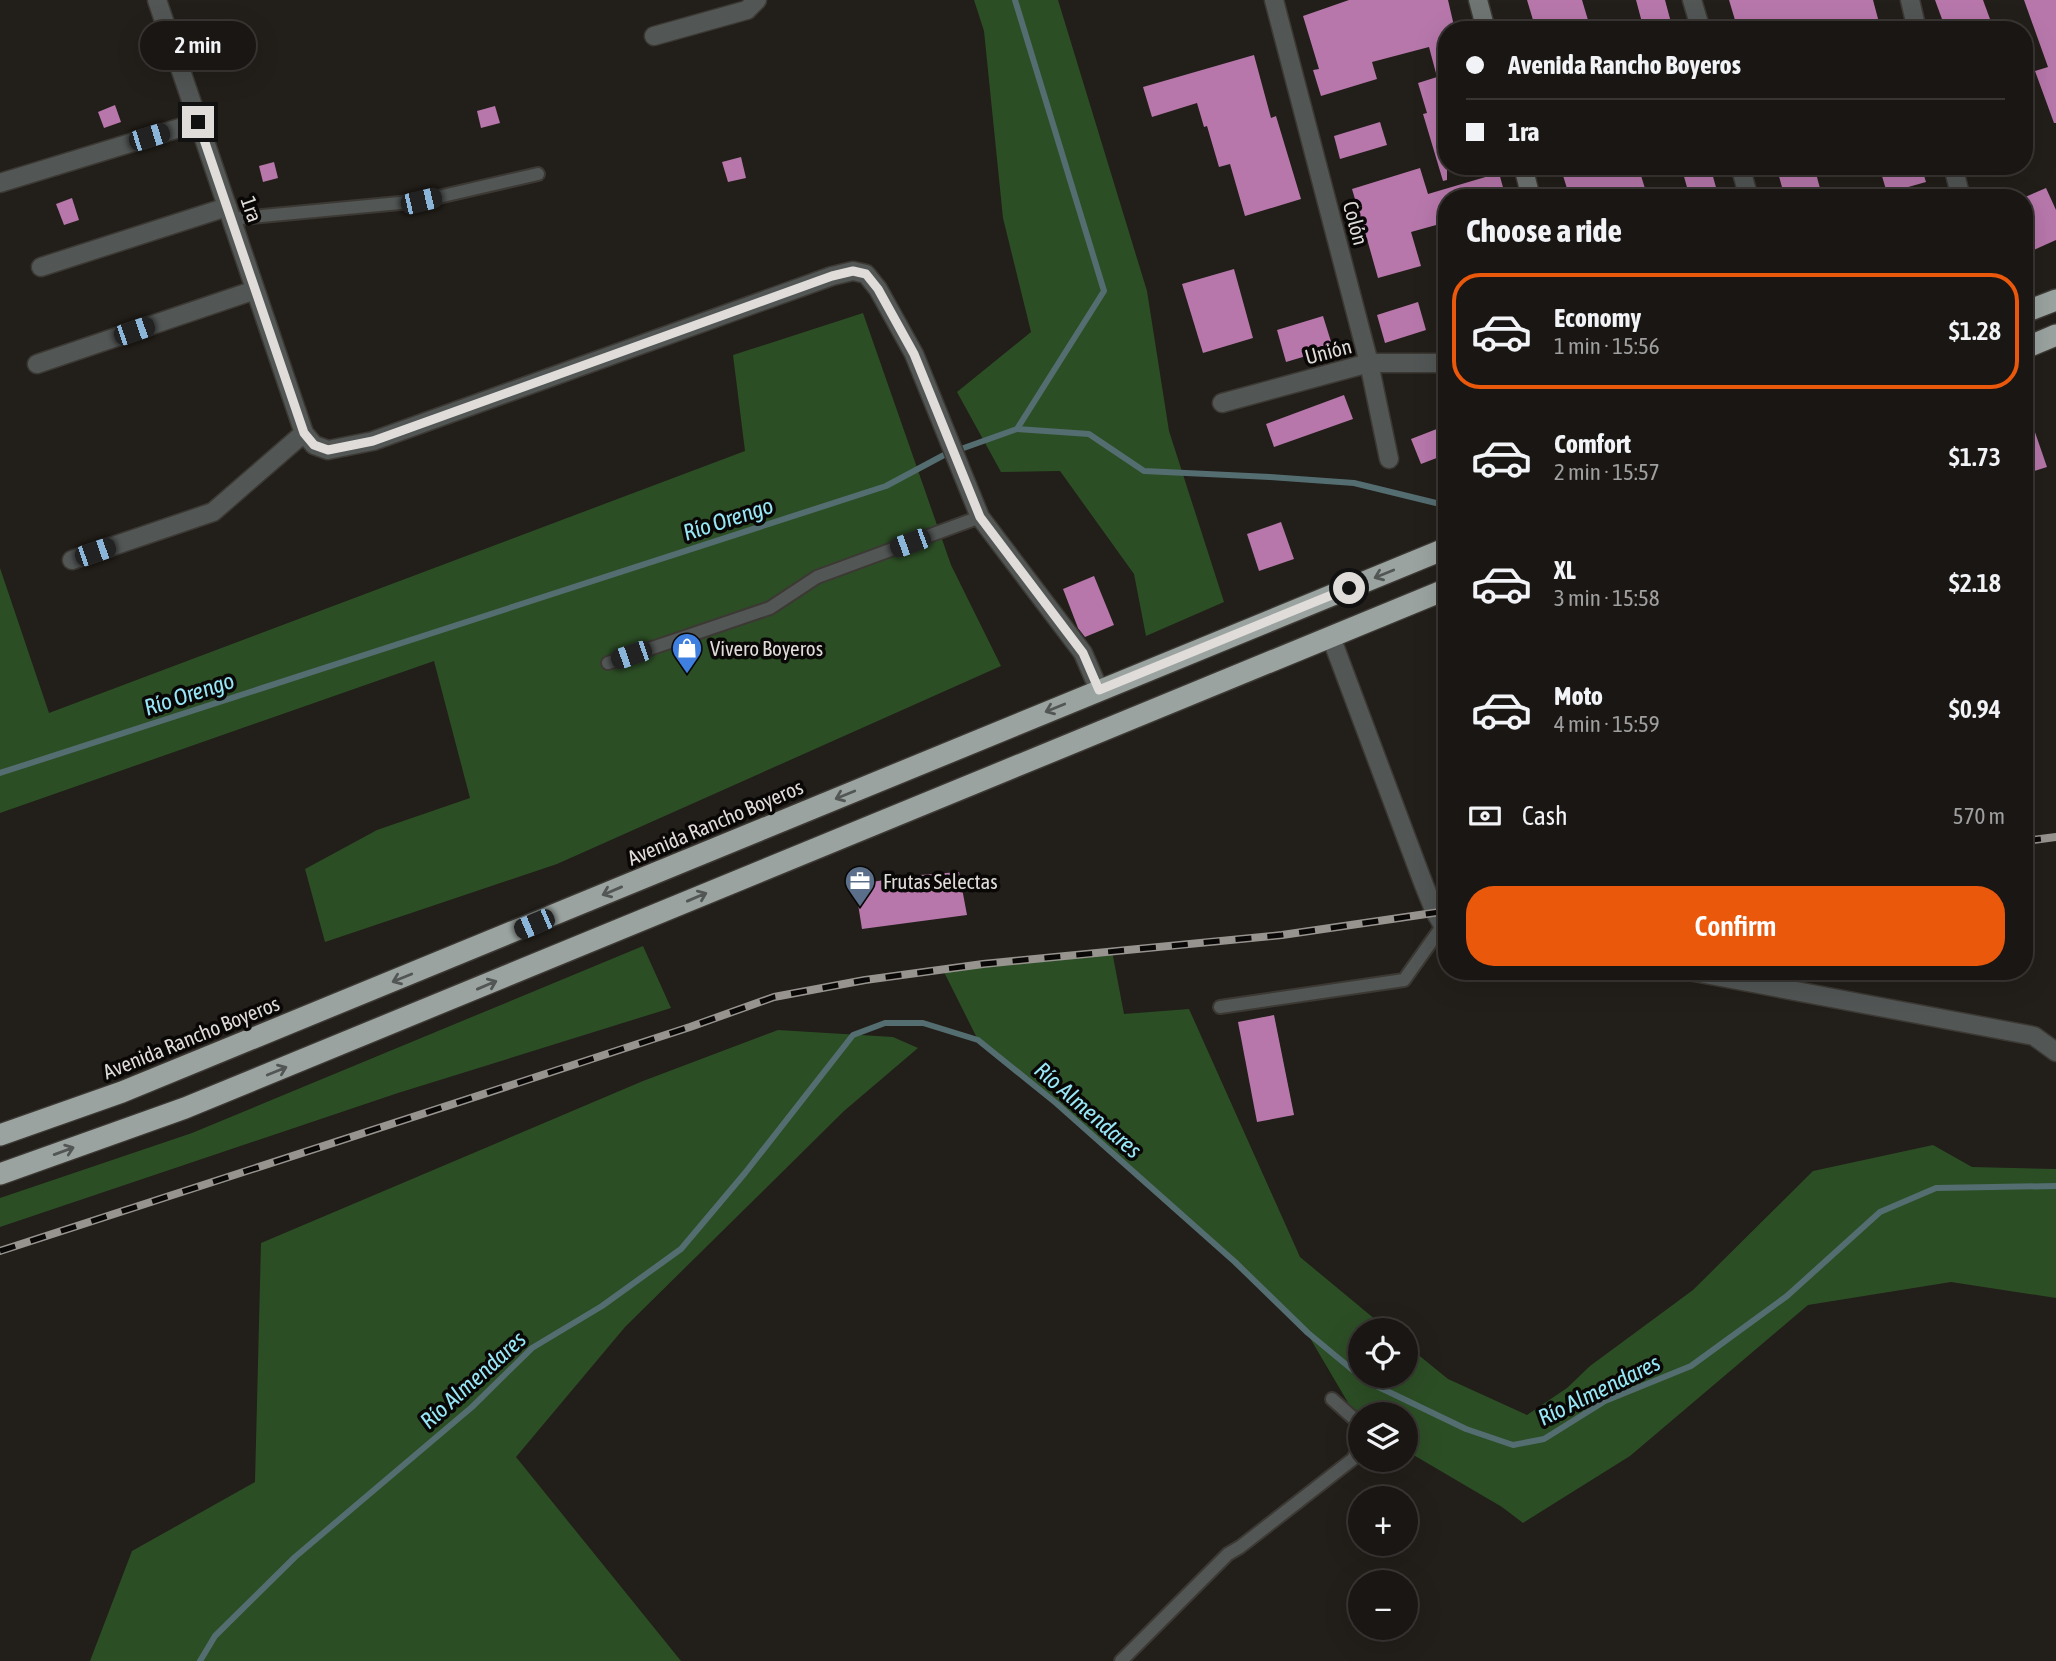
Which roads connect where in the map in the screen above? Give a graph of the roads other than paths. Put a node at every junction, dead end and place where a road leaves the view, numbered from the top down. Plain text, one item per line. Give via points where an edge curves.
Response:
1 (157, 0) edge
2 (757, 0) edge
3 (1275, 0) edge
4 (1478, 0) edge
5 (1692, 0) edge
6 (1910, 0) edge
7 (1484, 21) edge
8 (1698, 21) edge
9 (1915, 21) edge
10 (654, 36) dead end
11 (198, 122) junction
12 (538, 174) dead end
13 (0, 183) edge
14 (229, 213) junction
15 (41, 267) dead end
16 (255, 289) junction
17 (2056, 300) edge
18 (2033, 310) edge
19 (2056, 335) edge
20 (2033, 345) edge
21 (1369, 363) junction
22 (1438, 363) edge
23 (37, 364) dead end
24 (1222, 403) dead end
25 (304, 433) junction
26 (1389, 459) dead end
27 (980, 517) junction
28 (1438, 552) edge
29 (72, 560) dead end
30 (1438, 593) edge
31 (1331, 637) junction
32 (608, 663) dead end
33 (1099, 690) junction
34 (1438, 916) edge
35 (1438, 935) edge
36 (1737, 980) edge
37 (1220, 1006) dead end
38 (2056, 1052) edge
39 (0, 1135) edge
40 (0, 1174) edge
41 (1332, 1399) dead end
42 (1348, 1413) edge
43 (1348, 1463) edge
44 (1121, 1661) edge

1 - 11 street, 1ra
2 - 10 street via 747,10
3 - 21 street, Colón
4 - 7 street
5 - 8 street
6 - 9 street
11 - 13 street
11 - 14 street, 1ra
12 - 14 lane via 421,201
14 - 15 street
14 - 16 street, 1ra
16 - 23 street
16 - 25 street, 1ra
17 - 18 highway
19 - 20 highway
21 - 22 street, Unión
21 - 24 street, Unión
21 - 26 street, Colón
25 - 27 street via 314,445 328,450 373,441 853,271 866,274 878,289 914,354
25 - 29 street via 213,512
27 - 32 lane via 817,577 770,608
27 - 33 street via 1083,653
28 -> 33 highway, Avenida Rancho Boyeros
30 - 31 highway
31 - 34 street
40 -> 31 highway via 185,1108
33 -> 39 highway, Avenida Rancho Boyeros via 122,1093
35 - 37 lane via 1405,980
36 - 38 street via 2034,1036
41 - 42 lane
43 - 44 lane via 1228,1554

